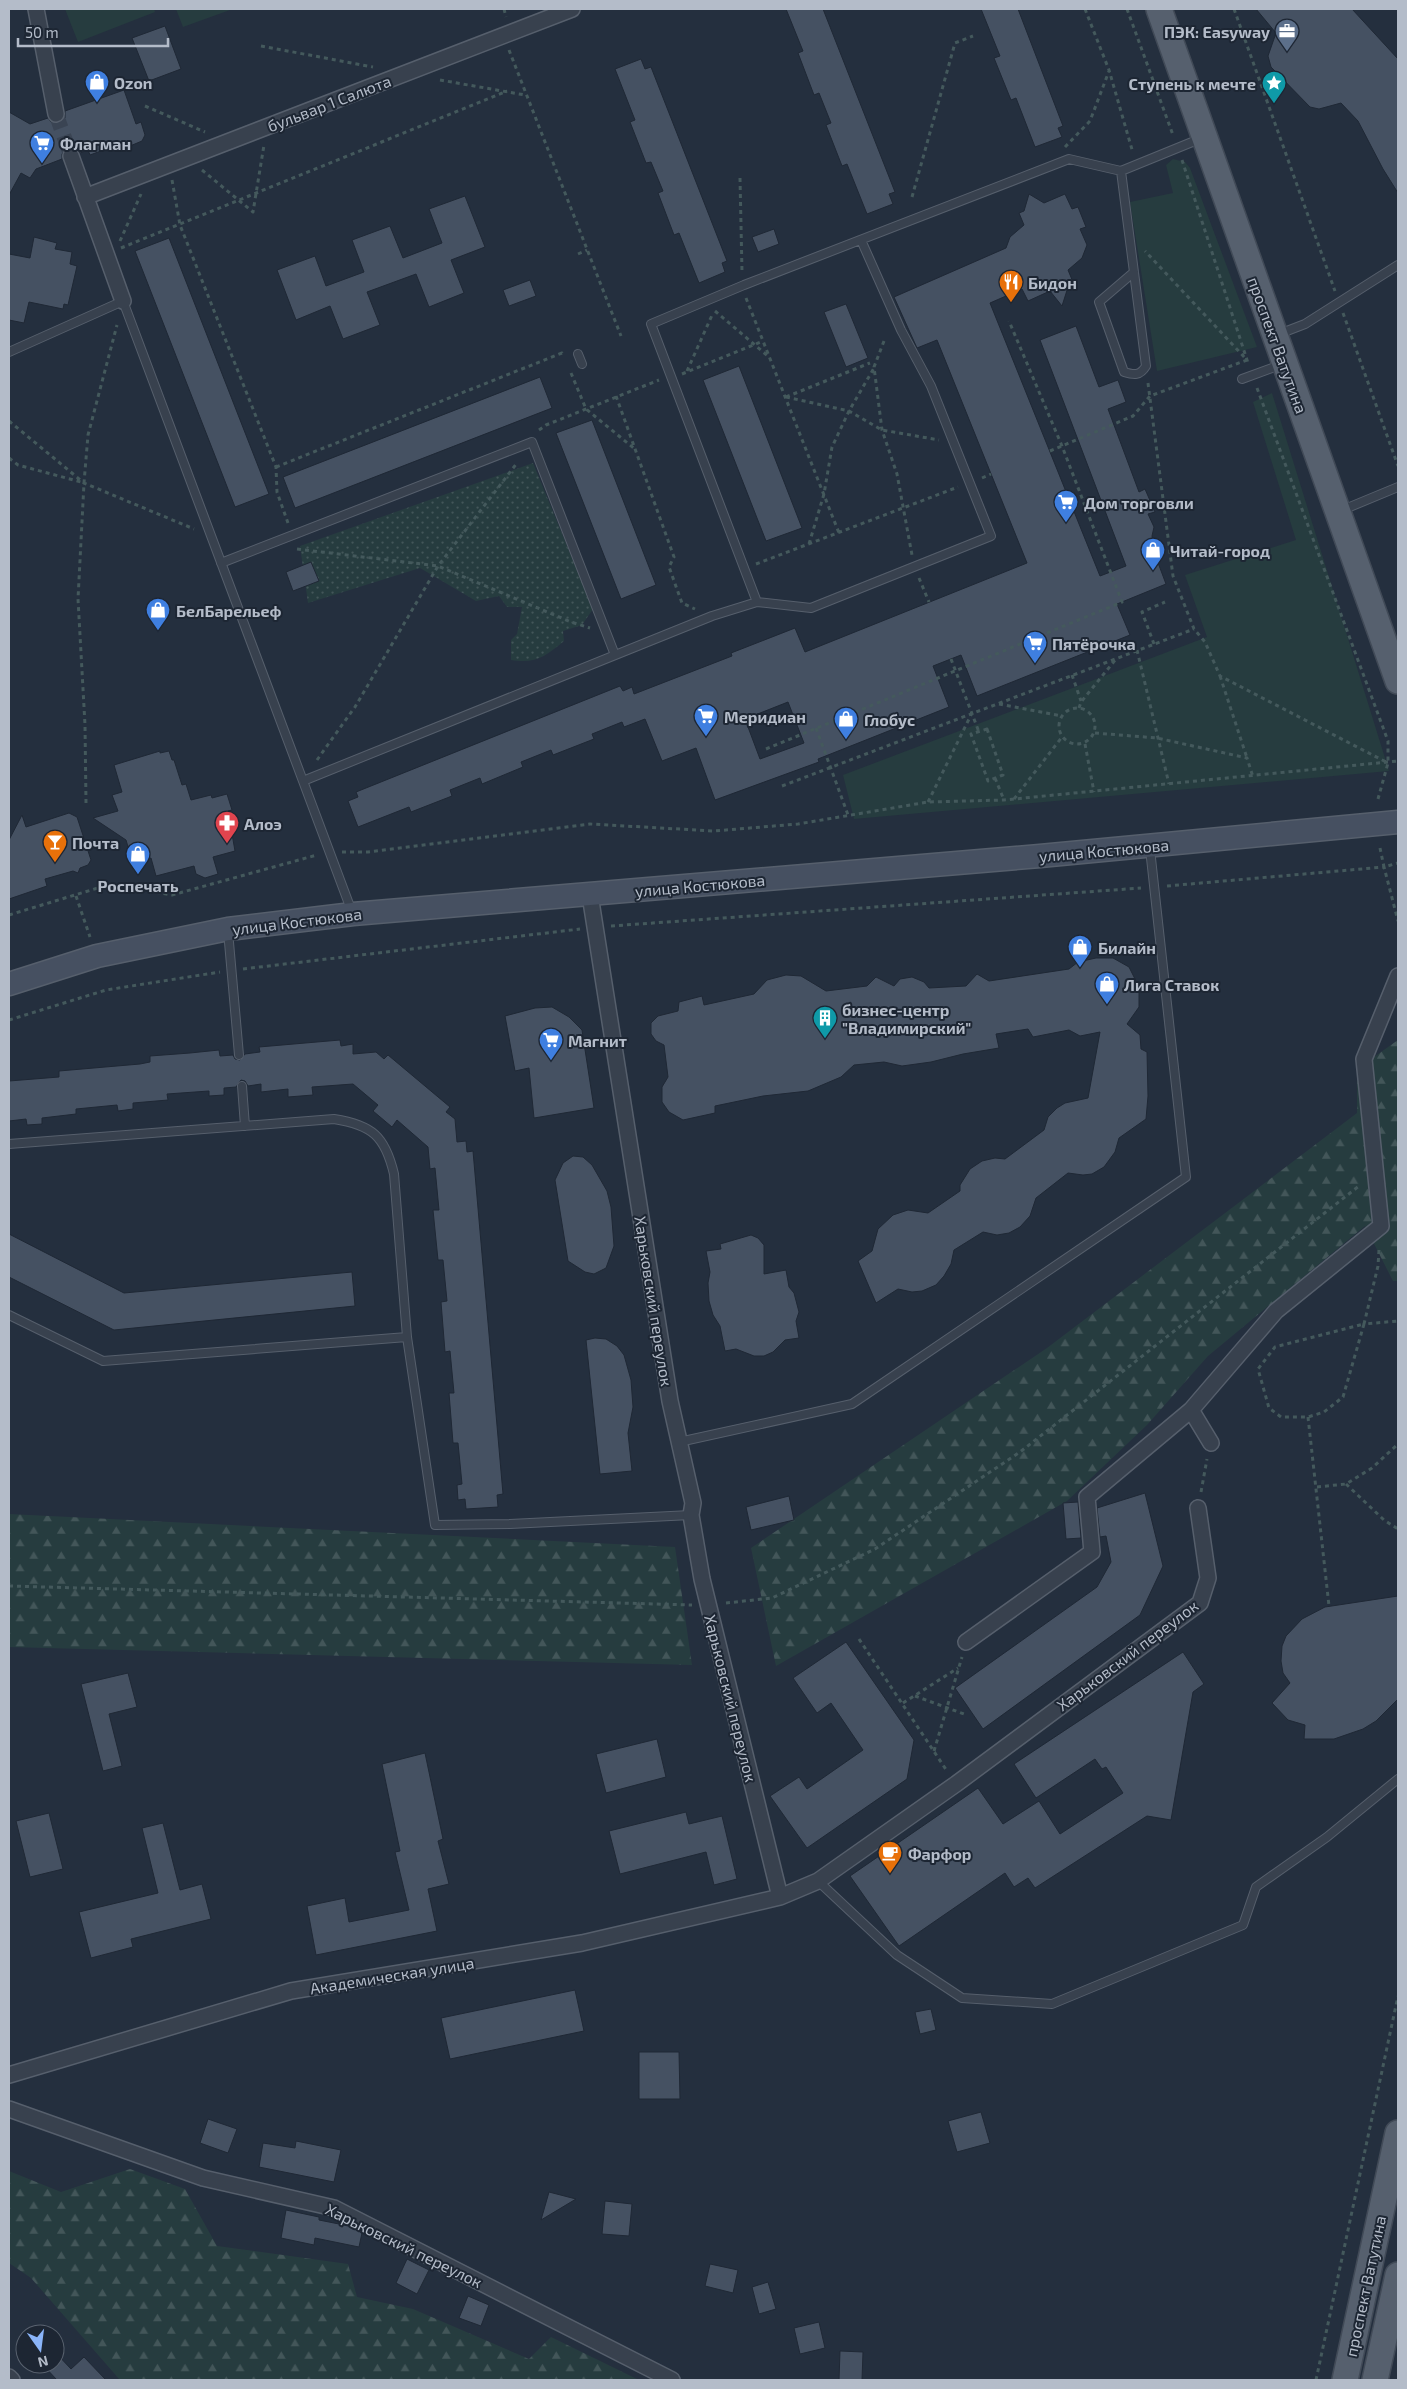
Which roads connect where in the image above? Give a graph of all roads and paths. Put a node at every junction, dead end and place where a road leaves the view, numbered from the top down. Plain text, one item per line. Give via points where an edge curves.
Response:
1 (36, 9) edge
2 (504, 9) edge
3 (572, 9) edge
4 (1085, 9) edge
5 (1159, 9) edge
6 (1234, 9) edge
7 (506, 13) dead end
8 (973, 36) dead end
9 (510, 54) dead end
10 (1109, 70) junction
11 (507, 91) dead end
12 (145, 106) dead end
13 (56, 114) tunnel mouth
14 (1204, 137) junction
15 (228, 142) junction
16 (1063, 149) dead end
17 (263, 152) dead end
18 (71, 156) tunnel mouth
19 (1136, 164) junction
20 (152, 171) junction
21 (1121, 171) junction
22 (208, 174) dead end
23 (740, 178) dead end
24 (175, 186) dead end
25 (256, 194) junction
26 (85, 197) junction
27 (912, 197) dead end
28 (240, 200) junction
29 (180, 225) junction
30 (1129, 234) junction
31 (862, 240) junction
32 (587, 250) junction
33 (578, 254) dead end
34 (1398, 265) edge
35 (1134, 272) junction
36 (744, 285) junction
37 (123, 301) junction
38 (704, 301) junction
39 (1339, 302) junction
40 (714, 310) junction
41 (1009, 321) dead end
42 (1275, 335) junction
43 (621, 336) dead end
44 (763, 341) junction
45 (884, 342) dead end
46 (754, 345) junction
47 (9, 352) edge
48 (578, 354) dead end
49 (769, 358) junction
50 (566, 361) dead end
51 (582, 364) dead end
52 (870, 364) dead end
53 (1285, 364) junction
54 (1146, 366) junction
55 (874, 368) junction
56 (569, 369) dead end
57 (686, 372) junction
58 (670, 378) junction
59 (1242, 379) dead end
60 (616, 396) junction
61 (1150, 396) junction
62 (786, 397) junction
63 (586, 409) junction
64 (848, 411) junction
65 (9, 421) edge
66 (882, 430) junction
67 (537, 431) dead end
68 (532, 442) junction
69 (947, 442) dead end
70 (1062, 446) junction
71 (636, 450) junction
72 (1050, 451) dead end
73 (9, 458) edge
74 (1398, 466) edge
75 (276, 467) junction
76 (991, 474) dead end
77 (84, 483) junction
78 (970, 483) junction
79 (1398, 487) edge
80 (824, 494) junction
81 (903, 508) junction
82 (1338, 512) junction
83 (290, 526) dead end
84 (839, 532) junction
85 (211, 536) junction
86 (809, 544) junction
87 (294, 549) dead end
88 (221, 563) junction
89 (438, 566) junction
90 (752, 566) dead end
91 (915, 567) junction
92 (757, 602) junction
93 (929, 602) dead end
94 (1165, 602) dead end
95 (712, 616) junction
96 (1194, 629) junction
97 (606, 633) junction
98 (1154, 644) junction
99 (1137, 650) junction
100 (615, 655) junction
101 (1116, 658) junction
102 (951, 659) dead end
103 (956, 671) junction
104 (1072, 675) junction
105 (1220, 676) junction
106 (1398, 680) edge
107 (1081, 702) junction
108 (997, 704) junction
109 (1079, 708) junction
110 (972, 713) junction
111 (1062, 716) junction
112 (816, 728) junction
113 (979, 732) junction
114 (1095, 733) junction
115 (1062, 737) junction
116 (1157, 738) junction
117 (1085, 744) junction
118 (766, 749) dead end
119 (1246, 758) junction
120 (1398, 761) edge
121 (1388, 763) junction
122 (831, 768) junction
123 (1253, 777) junction
124 (995, 778) junction
125 (303, 781) junction
126 (1169, 784) junction
127 (782, 786) dead end
128 (1094, 792) junction
129 (1014, 799) junction
130 (1378, 799) dead end
131 (1004, 800) junction
132 (928, 802) junction
133 (86, 803) dead end
134 (848, 814) junction
135 (1398, 822) edge
136 (1150, 846) junction
137 (1380, 848) dead end
138 (330, 852) junction
139 (1398, 863) edge
140 (1384, 868) junction
141 (1153, 888) junction
142 (590, 895) junction
143 (76, 896) junction
144 (353, 914) junction
145 (9, 915) edge
146 (1398, 921) edge
147 (595, 927) junction
148 (228, 929) junction
149 (91, 940) dead end
150 (232, 970) junction
151 (1398, 976) edge
152 (9, 984) edge
153 (9, 1020) edge
154 (239, 1054) dead end
155 (242, 1086) dead end
156 (246, 1126) junction
157 (9, 1144) edge
158 (1376, 1173) junction
159 (1380, 1226) junction
160 (9, 1315) edge
161 (1398, 1321) edge
162 (1364, 1324) junction
163 (407, 1337) junction
164 (1191, 1410) junction
165 (1308, 1417) junction
166 (679, 1442) junction
167 (1211, 1443) joint
168 (1398, 1444) edge
169 (1346, 1484) junction
170 (1316, 1487) junction
171 (1198, 1508) joint
172 (691, 1515) junction
173 (1398, 1528) edge
174 (9, 1586) edge
175 (708, 1605) junction
176 (1329, 1606) dead end
177 (859, 1639) dead end
178 (966, 1642) joint
179 (959, 1667) junction
180 (914, 1696) junction
181 (903, 1703) junction
182 (946, 1709) junction
183 (964, 1714) dead end
184 (934, 1751) junction
185 (1398, 1779) edge
186 (956, 1784) junction
187 (818, 1881) junction
188 (780, 1897) junction
189 (1398, 1996) edge
190 (9, 2076) edge
191 (9, 2109) edge
192 (1398, 2134) edge
193 (1398, 2274) edge
194 (9, 2377) edge
195 (12, 2380) edge
196 (672, 2380) edge
197 (1316, 2380) edge
198 (1345, 2380) edge
199 (1375, 2380) edge

1 - 13 street
2 - 7 path
3 - 15 street, бульвар 1 Салюта
4 - 10 path
5 - 14 main road, проспект Ватутина
6 - 39 path
8 - 27 path via 955,44
9 - 32 path
10 - 16 path via 1090,120
10 - 19 path
11 - 25 path
12 - 15 path
14 - 19 lane
14 - 42 main road, проспект Ватутина
15 - 20 street, бульвар 1 Салюта
17 - 25 path
18 - 26 street
19 - 21 lane
20 - 26 street, бульвар 1 Салюта
20 - 29 path via 128,218 118,251
21 - 30 lane
21 - 31 lane via 1069,159
22 - 28 path
23 - 36 path
24 - 29 path
25 - 28 path
25 - 28 path via 253,212
26 - 37 street
28 - 29 path
29 - 75 path
30 - 35 lane
30 - 61 path via 1247,360
31 - 36 lane
31 - 78 lane via 901,330 931,386
32 - 33 path
32 - 43 path
34 - 39 lane
35 - 54 lane
35 - 54 lane via 1099,302 1124,372 1142,373
36 - 38 lane
36 - 44 path
37 - 47 lane
37 - 77 path via 88,435
37 - 85 lane
38 - 40 path
38 - 58 lane via 650,324
39 - 42 lane via 1305,324
39 - 74 path
40 - 46 path
40 - 57 path
41 - 70 path
42 - 53 main road, проспект Ватутина
44 - 46 path
44 - 49 path
45 - 55 path
46 - 49 path
46 - 57 path
48 - 51 lane
49 - 62 path
50 - 75 path via 562,353
52 - 62 path
53 - 59 lane
53 - 82 main road, проспект Ватутина
54 - 61 path
55 - 64 path
55 - 66 path
56 - 63 path
57 - 58 path
58 - 60 path
58 - 92 lane
60 - 63 path
60 - 71 path
61 - 70 path via 1133,416
61 - 96 path via 1173,576
62 - 64 path
62 - 80 path
63 - 67 path
63 - 71 path
64 - 66 path
64 - 80 path via 832,447
65 - 77 path
66 - 69 path
66 - 81 path via 897,474
68 - 88 lane
68 - 89 path
68 - 97 lane
70 - 72 path
70 - 103 path via 1122,602
71 - 95 path via 674,557 669,567 682,603
73 - 77 path via 18,465
75 - 83 path via 277,492
76 - 78 path
77 - 85 path
77 - 133 path via 78,599
78 - 81 path
78 - 91 lane via 990,536
79 - 82 lane
80 - 84 path
80 - 86 path
81 - 84 path
81 - 91 path
82 - 106 main road, проспект Ватутина
84 - 86 path
85 - 88 lane
86 - 90 path
87 - 89 path
88 - 125 lane
89 - 97 path via 571,622
89 - 125 path via 355,707
91 - 92 lane via 810,608
91 - 93 path
92 - 95 lane
94 - 98 path via 1142,612
95 - 100 lane
96 - 98 path
96 - 105 path via 1205,642
97 - 100 lane
98 - 99 path
99 - 101 path
99 - 116 path
100 - 125 lane
101 - 104 path
101 - 107 path
102 - 103 path
103 - 110 path
103 - 112 path
104 - 107 path
104 - 108 path
105 - 119 path
105 - 121 path
107 - 109 path
108 - 110 path
108 - 111 path
109 - 111 path
109 - 114 path via 1089,712 1095,722
110 - 113 path
110 - 122 path
110 - 132 path
111 - 115 path via 1059,726
112 - 118 path
112 - 122 path
113 - 124 path via 971,734 988,781
113 - 124 path via 987,729 1004,775
114 - 116 path
114 - 117 path
115 - 117 path via 1072,744
115 - 129 path
116 - 119 path
116 - 126 path
117 - 128 path
119 - 123 path
120 - 121 path
121 - 123 path
121 - 130 path
122 - 127 path
122 - 134 path
123 - 126 path
124 - 131 path
125 - 138 lane
126 - 128 path
128 - 129 path
129 - 131 path
131 - 132 path
132 - 134 path
134 - 138 path via 798,824 714,830 590,824 368,852
135 - 136 main road, улица Костюкова
136 - 141 lane
136 - 142 main road, улица Костюкова
137 - 140 path
138 - 143 path via 172,896 111,884
138 - 144 lane
139 - 140 path
140 - 141 path
140 - 146 path
141 - 147 path
141 - 166 lane via 1186,1177 852,1404
142 - 144 main road, улица Костюкова
142 - 147 street, Харьковский переулок
143 - 145 path
143 - 149 path
144 - 148 main road, улица Костюкова
147 - 150 path
147 - 166 street, Харьковский переулок
148 - 150 lane
148 - 152 main road, улица Костюкова via 97,956
150 - 153 path via 106,990
150 - 154 lane
151 - 158 street via 1364,1059
155 - 156 lane
156 - 157 lane
156 - 163 lane via 334,1119 356,1122 375,1134 388,1152 394,1174
158 - 159 street
158 - 175 path via 1020,1452 875,1549 772,1598
159 - 162 path via 1378,1266
159 - 164 street via 1276,1311
160 - 163 lane via 103,1361
161 - 162 path
162 - 165 path via 1342,1398 1324,1412
162 - 165 path via 1275,1347 1258,1369 1269,1408 1281,1417
163 - 172 lane via 435,1525
164 - 167 street
164 - 178 street via 1087,1497 1092,1552
165 - 170 path
166 - 172 street, Харьковский переулок via 693,1503
167 - 171 path
168 - 169 path via 1372,1468
169 - 170 path
169 - 173 path via 1384,1520
170 - 176 path
171 - 186 street, Харьковский переулок via 1208,1578 1200,1603
172 - 175 street, Харьковский переулок
174 - 175 path
175 - 188 street, Харьковский переулок
177 - 181 path
178 - 179 path
179 - 180 path
179 - 182 path
180 - 181 path
180 - 182 path
181 - 184 path
182 - 183 path
182 - 184 path
184 - 186 path
185 - 187 lane via 1327,1837 1256,1887 1243,1925 1052,2004 962,1998 897,1954
186 - 187 street, Харьковский переулок
187 - 188 street, Харьковский переулок
188 - 190 street, Академическая улица via 582,1943 291,1991
189 - 197 path
191 - 196 street, Харьковский переулок via 203,2178 334,2208
192 - 198 main road, проспект Ватутина
193 - 199 main road, проспект Ватутина
194 - 195 street

